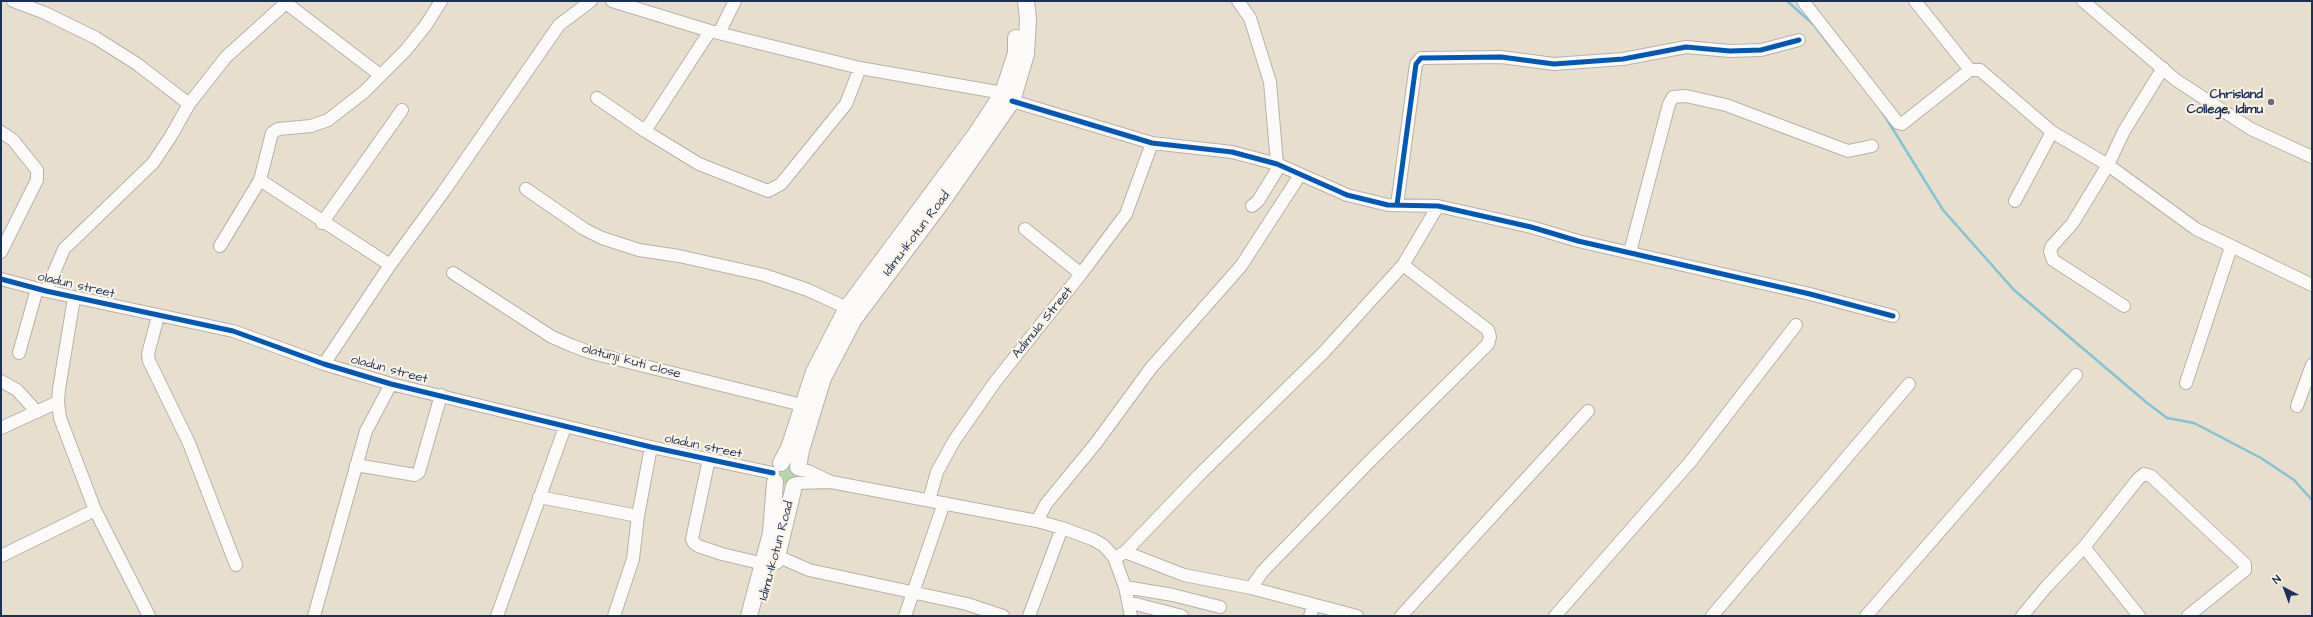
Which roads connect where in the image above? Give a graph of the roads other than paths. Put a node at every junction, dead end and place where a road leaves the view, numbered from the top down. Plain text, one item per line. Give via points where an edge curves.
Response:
1 (13, 1) edge
2 (441, 1) edge
3 (590, 1) edge
4 (612, 1) edge
5 (735, 1) edge
6 (1015, 1) edge
7 (1026, 1) edge
8 (1238, 1) edge
9 (1803, 1) edge
10 (1915, 1) edge
11 (2083, 1) edge
12 (287, 2) edge
13 (715, 32) junction
14 (1799, 40) dead end
15 (860, 68) junction
16 (2163, 68) junction
17 (1970, 70) junction
18 (380, 75) junction
19 (1008, 97) junction
20 (597, 98) dead end
21 (189, 104) junction
22 (402, 110) dead end
23 (645, 131) junction
24 (1, 132) edge
25 (2052, 132) junction
26 (1152, 143) junction
27 (1872, 146) dead end
28 (2312, 157) edge
29 (1278, 165) junction
30 (2108, 165) junction
31 (1300, 175) junction
32 (260, 180) junction
33 (526, 189) dead end
34 (2015, 201) dead end
35 (1397, 205) junction
36 (1252, 206) dead end
37 (1438, 206) junction
38 (322, 222) junction
39 (1024, 229) dead end
40 (220, 246) dead end
41 (2231, 246) junction
42 (1, 252) edge
43 (1630, 252) junction
44 (390, 265) junction
45 (1403, 265) junction
46 (453, 273) dead end
47 (1082, 274) junction
48 (1, 280) edge
49 (2312, 285) edge
50 (41, 290) junction
51 (74, 298) junction
52 (2124, 306) dead end
53 (847, 308) junction
54 (158, 316) junction
55 (1894, 316) dead end
56 (1796, 326) dead end
57 (19, 353) dead end
58 (324, 364) junction
59 (2312, 364) edge
60 (2076, 375) dead end
61 (1, 381) edge
62 (2186, 383) dead end
63 (391, 384) junction
64 (1909, 384) dead end
65 (441, 396) junction
66 (58, 402) junction
67 (802, 405) junction
68 (2297, 406) dead end
69 (1588, 411) dead end
70 (37, 412) junction
71 (565, 427) junction
72 (1, 428) edge
73 (651, 447) junction
74 (709, 460) junction
75 (356, 465) junction
76 (777, 473) junction
77 (797, 477) junction
78 (539, 497) junction
79 (929, 500) junction
80 (944, 503) junction
81 (95, 510) junction
82 (638, 516) junction
83 (1037, 521) junction
84 (1062, 528) junction
85 (2084, 547) junction
86 (1120, 555) junction
87 (1, 556) edge
88 (770, 560) junction
89 (236, 565) dead end
90 (1125, 586) junction
91 (1251, 588) junction
92 (913, 592) junction
93 (1128, 602) junction
94 (1220, 606) dead end
95 (1312, 610) edge
96 (149, 616) edge
97 (314, 616) edge
98 (496, 616) edge
99 (614, 616) edge
100 (749, 616) edge
101 (759, 616) edge
102 (905, 616) edge
103 (1003, 616) edge
104 (1029, 616) edge
105 (1131, 616) edge
106 (1182, 616) edge
107 (1357, 616) edge
108 (1401, 616) edge
109 (1555, 616) edge
110 (1712, 616) edge
111 (1866, 616) edge
112 (2022, 616) edge
113 (2139, 616) edge
114 (2188, 616) edge

1 - 21 street via 45,13 96,38 137,64
2 - 18 street via 417,37
3 - 44 street via 559,25
4 - 13 street
5 - 13 street
6 - 19 main road, Idimu-Ikotun Road via 1016,53
7 - 19 main road, Idimu-Ikotun Road via 1026,54
8 - 29 street via 1250,18 1270,82
9 - 17 street via 1898,123 1902,124
10 - 17 street
11 - 16 street
12 - 18 street
12 - 21 street via 242,41
13 - 15 street
13 - 23 street
14 - 35 street via 1761,50 1730,51 1686,47 1623,59 1554,64 1501,58 1421,58 1416,64
15 - 19 street
15 - 23 street via 846,104 782,184 775,189 768,191 699,164
16 - 28 street via 2176,80 2251,129
16 - 30 street via 2124,131
17 - 25 street via 1977,69 1983,72
18 - 32 street via 364,92 328,120 311,126 278,128 272,133
19 - 26 street
19 - 53 main road, Idimu-Ikotun Road via 976,134
19 - 77 main road, Idimu-Ikotun Road via 941,203 854,318 823,378 801,450
20 - 23 street
21 - 50 street via 172,136 153,163 64,249
22 - 38 street
24 - 42 street via 13,140 37,170 37,180
25 - 30 street
25 - 34 street
26 - 29 street via 1232,152
26 - 47 street, Adimula Street via 1126,214
27 - 43 street via 1848,151 1726,104 1686,96 1673,97
29 - 31 street
29 - 36 street via 1258,201
30 - 41 street via 2196,229
30 - 52 street via 2072,224 2052,246 2050,254 2053,260
31 - 35 street via 1347,194
31 - 83 street via 1241,266 1151,368 1096,443 1046,504
32 - 38 street
32 - 40 street
33 - 53 street via 584,229 602,238 639,250 764,275 808,290
35 - 37 street
37 - 43 street
37 - 45 street
38 - 44 street
39 - 47 street
41 - 49 street
41 - 62 street
43 - 55 street
44 - 58 street
45 - 86 street via 1324,352
45 - 91 street via 1488,330 1488,344 1348,483 1263,571
46 - 67 street, olatunji kuti close via 552,337 573,346 592,353
47 - 79 street, Adimula Street via 995,382 954,441 937,472
48 - 50 street, oladun street
50 - 51 street, oladun street
50 - 57 street
51 - 54 street, oladun street
51 - 66 street
53 - 67 main road, Idimu-Ikotun Road via 822,355
54 - 58 street, oladun street via 233,332
54 - 89 street via 148,354 149,361 189,443
56 - 109 street via 1691,461
58 - 63 street, oladun street
59 - 68 street
60 - 111 street
61 - 70 street via 17,390
63 - 65 street, oladun street
63 - 75 street via 369,422
64 - 110 street
65 - 71 street, oladun street
65 - 75 street via 419,472 415,475
66 - 70 street
66 - 81 street via 60,418
67 - 76 main road, Idimu-Ikotun Road via 789,448
69 - 108 street
70 - 72 street
71 - 73 street, oladun street
71 - 78 street
73 - 74 street, oladun street
73 - 82 street
74 - 76 street, oladun street
74 - 88 street via 692,539 694,543 722,554
75 - 97 street
76 - 77 main road via 782,487
76 - 77 main road via 792,462
76 - 88 main road, Idimu-Ikotun Road
77 - 79 street
77 - 88 main road, Idimu-Ikotun Road
78 - 82 street
78 - 98 street
79 - 80 street
80 - 83 street
80 - 92 street
81 - 87 street
81 - 96 street
82 - 99 street via 633,558
83 - 84 street
84 - 86 street
84 - 104 street
85 - 112 street
85 - 113 street
85 - 114 street via 2138,479 2144,474 2151,476 2245,564 2245,570
86 - 90 street
86 - 91 street via 1184,574
88 - 92 street
88 - 100 main road
88 - 101 main road, Idimu-Ikotun Road
90 - 93 street
90 - 94 street
91 - 95 street
92 - 102 street
92 - 103 street via 967,604
93 - 105 street
93 - 106 street
95 - 107 street

